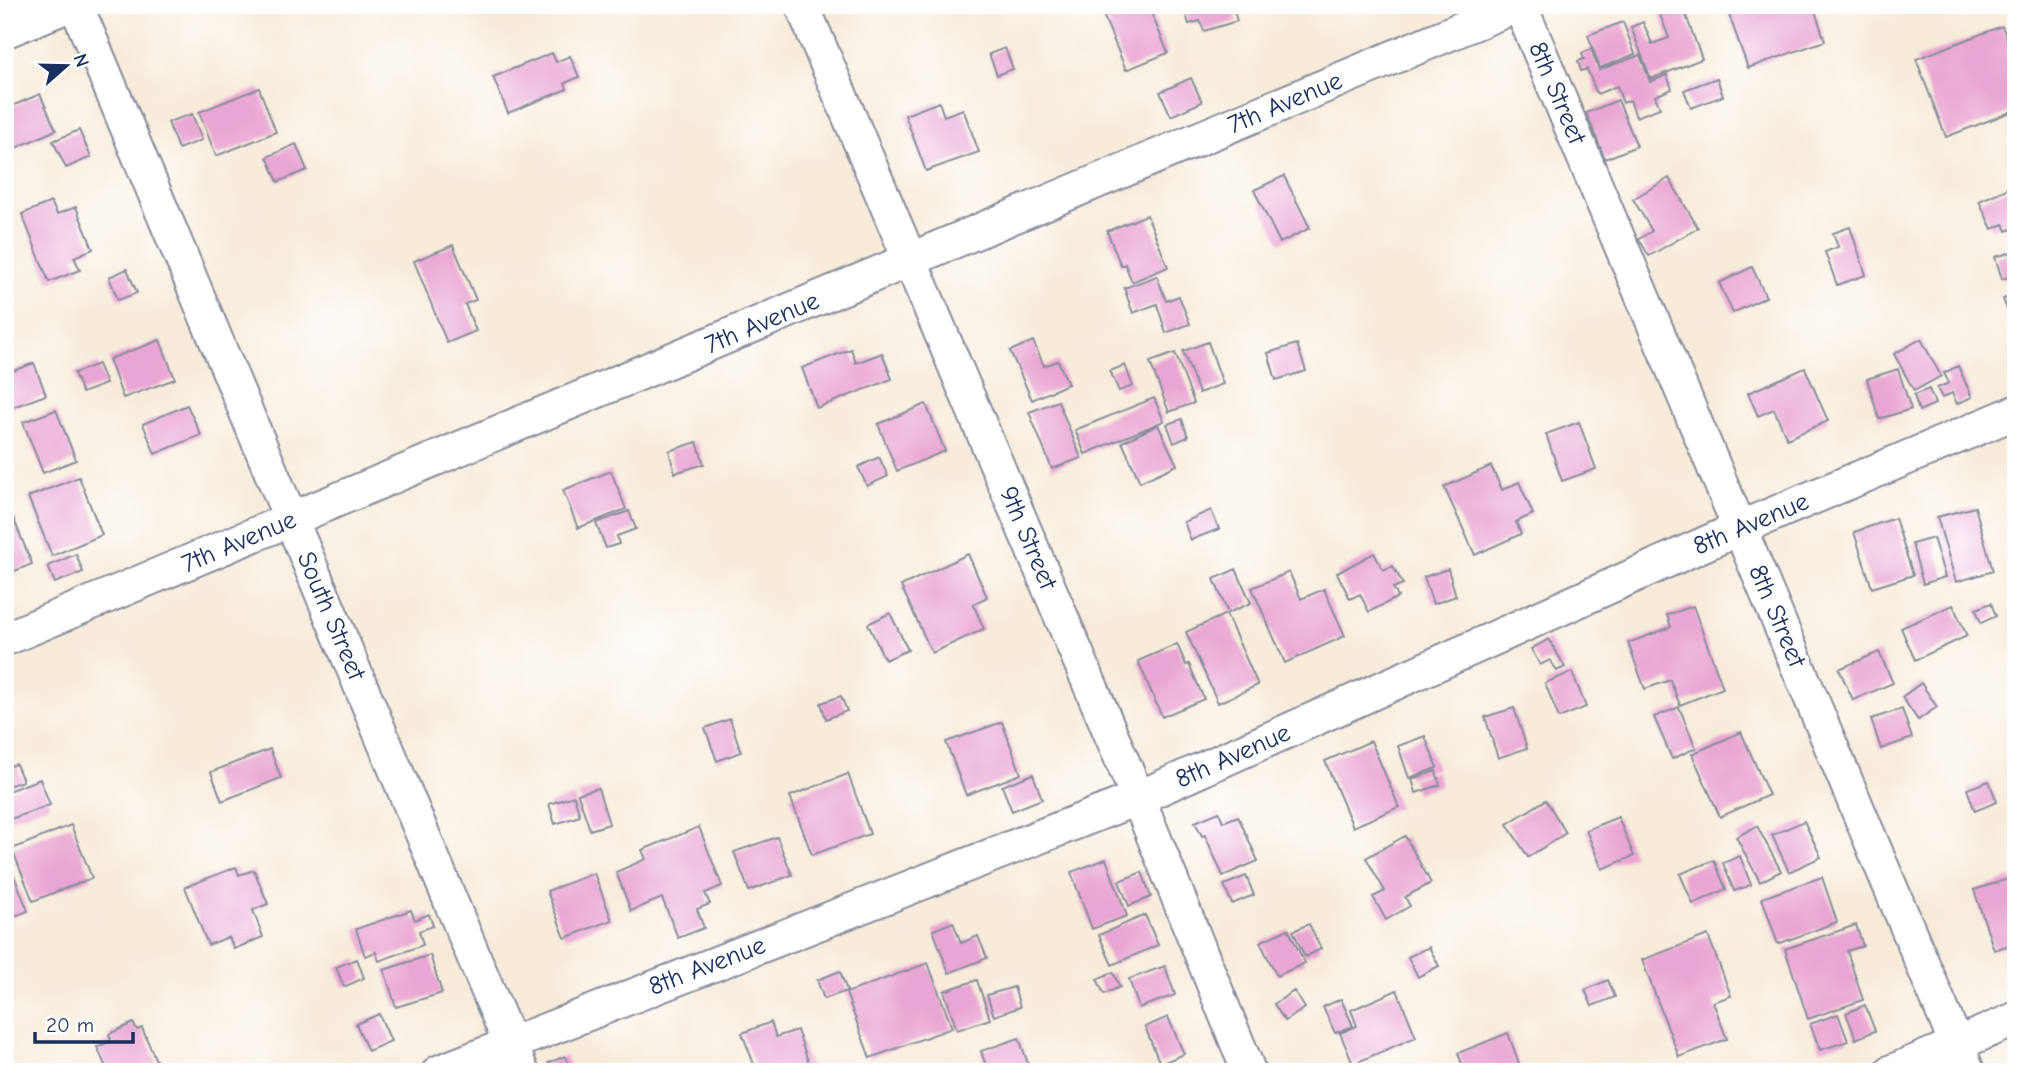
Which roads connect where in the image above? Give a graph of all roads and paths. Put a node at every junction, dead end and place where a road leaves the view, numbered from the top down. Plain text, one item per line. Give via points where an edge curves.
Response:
1 (69, 5) edge
2 (76, 5) edge
3 (802, 5) edge
4 (1519, 5) edge
5 (5, 31) edge
6 (910, 261) junction
7 (2016, 412) edge
8 (291, 520) junction
9 (1740, 528) junction
10 (5, 639) edge
11 (1138, 798) junction
12 (2016, 1019) edge
13 (516, 1057) edge
14 (1962, 1058) edge
15 (439, 1072) edge
16 (1249, 1072) edge
17 (1891, 1072) edge

1 - 5 street
2 - 8 street, South Street
3 - 6 street, 9th Street
4 - 6 street, 7th Avenue
4 - 9 street, 8th Street
6 - 8 street, 7th Avenue
6 - 11 street, 9th Street
7 - 9 street, 8th Avenue
8 - 10 street, 7th Avenue
8 - 13 street, South Street
9 - 11 street, 8th Avenue
9 - 14 street, 8th Street
11 - 13 street, 8th Avenue
11 - 16 street, 9th Street
12 - 14 street
13 - 15 street, 8th Avenue
14 - 17 street

